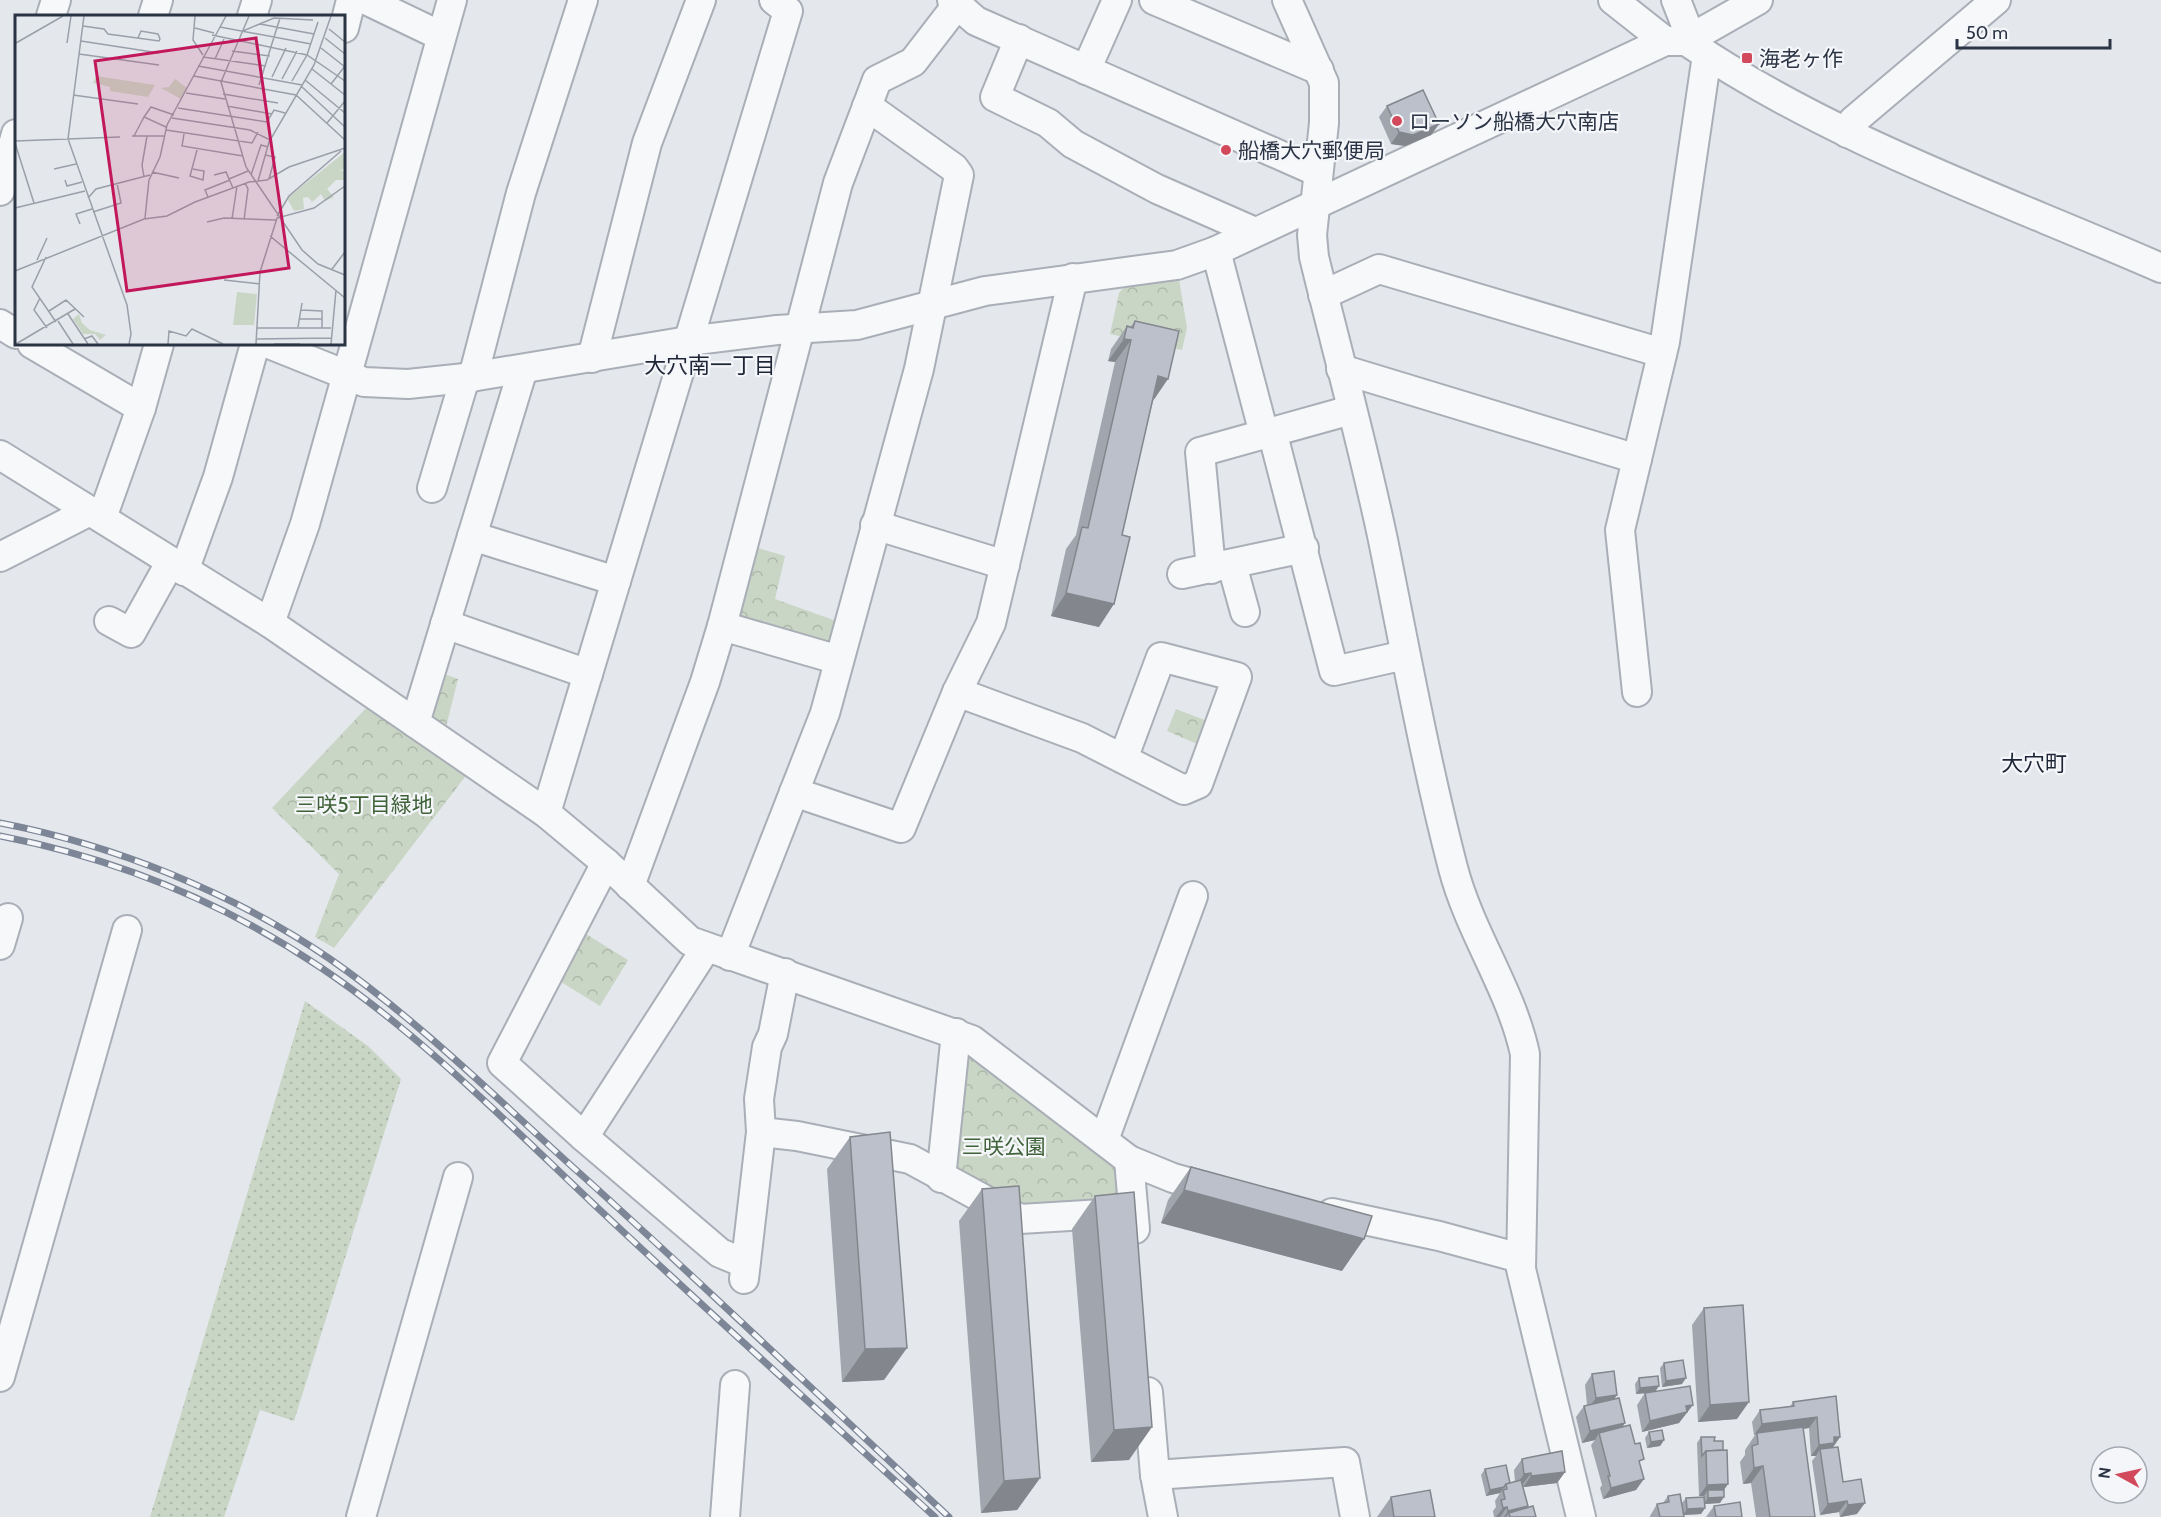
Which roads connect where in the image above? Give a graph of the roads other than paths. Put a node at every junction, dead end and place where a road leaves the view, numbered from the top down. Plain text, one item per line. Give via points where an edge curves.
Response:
1 (56, 0) edge
2 (158, 0) edge
3 (257, 0) edge
4 (351, 0) edge
5 (366, 0) edge
6 (452, 0) edge
7 (581, 0) edge
8 (701, 0) edge
9 (774, 0) edge
10 (1117, 0) edge
11 (1154, 0) edge
12 (1287, 0) edge
13 (1612, 0) edge
14 (1676, 0) edge
15 (1758, 0) edge
16 (1996, 0) edge
17 (954, 2) edge
18 (51, 15) edge
19 (153, 15) edge
20 (252, 15) edge
21 (345, 24) edge
22 (441, 36) junction
23 (1019, 39) junction
24 (1686, 46) junction
25 (1086, 70) junction
26 (1319, 70) junction
27 (867, 106) junction
28 (1847, 133) junction
29 (15, 138) edge
30 (1318, 172) junction
31 (0, 191) edge
32 (15, 201) edge
33 (1314, 205) junction
34 (1255, 232) junction
35 (1216, 251) junction
36 (2161, 268) edge
37 (1073, 278) junction
38 (1323, 295) junction
39 (934, 305) junction
40 (0, 324) edge
41 (799, 329) junction
42 (15, 333) edge
43 (688, 341) junction
44 (34, 345) edge
45 (159, 345) edge
46 (255, 345) edge
47 (271, 345) edge
48 (1662, 353) junction
49 (592, 358) junction
50 (523, 369) junction
51 (1341, 369) junction
52 (346, 376) junction
53 (469, 378) junction
54 (141, 408) junction
55 (1351, 410) junction
56 (1268, 432) junction
57 (0, 455) edge
58 (1636, 459) junction
59 (432, 488) dead end
60 (96, 515) junction
61 (875, 525) junction
62 (472, 536) junction
63 (1304, 548) junction
64 (0, 557) edge
65 (1005, 565) junction
66 (177, 567) junction
67 (1221, 567) junction
68 (1182, 574) dead end
69 (616, 581) junction
70 (1245, 612) dead end
71 (109, 621) dead end
72 (270, 623) junction
73 (445, 624) junction
74 (722, 626) junction
75 (1405, 655) junction
76 (839, 660) junction
77 (588, 674) junction
78 (957, 692) junction
79 (1637, 692) dead end
80 (415, 723) junction
81 (1123, 759) junction
82 (794, 792) junction
83 (546, 813) junction
84 (606, 863) junction
85 (630, 885) junction
86 (1193, 896) dead end
87 (8, 918) dead end
88 (128, 930) dead end
89 (0, 945) edge
90 (718, 952) junction
91 (785, 973) junction
92 (956, 1033) junction
93 (761, 1132) junction
94 (585, 1137) junction
95 (1104, 1140) junction
96 (1129, 1160) junction
97 (458, 1177) dead end
98 (941, 1178) junction
99 (1250, 1199) edge
100 (1305, 1206) edge
101 (1133, 1213) junction
102 (1520, 1258) junction
103 (1137, 1260) edge
104 (1146, 1368) edge
105 (0, 1377) edge
106 (735, 1385) dead end
107 (1155, 1475) junction
108 (1579, 1505) edge
109 (361, 1517) edge
110 (725, 1517) edge
111 (1163, 1517) edge
112 (1355, 1517) edge

1 - 18 street
2 - 19 street
3 - 20 street
4 - 21 street
5 - 22 street
6 - 22 street
7 - 53 street
8 - 49 street via 647,143
9 - 43 street via 788,11
10 - 25 street
11 - 26 street
12 - 26 street
13 - 24 street
14 - 24 street via 1687,28
15 - 24 street
16 - 28 street via 1853,122
17 - 23 street via 976,21
17 - 27 street via 913,62 877,80
22 - 52 street
23 - 25 street
23 - 34 street via 995,97 1048,123 1073,144 1156,189
24 - 28 street
24 - 33 street
24 - 48 street
25 - 30 street
26 - 30 street via 1325,103
27 - 39 street via 959,175
27 - 41 street via 838,183
28 - 36 street
29 - 31 street
30 - 33 street
31 - 32 street
33 - 34 street
33 - 38 street via 1314,257
34 - 35 street
35 - 37 street via 1177,265
35 - 56 street
37 - 39 street via 985,291
37 - 65 street
38 - 48 street via 1378,269
38 - 51 street
39 - 41 street via 857,325
39 - 61 street
40 - 42 street
41 - 43 street
41 - 74 street
43 - 49 street
43 - 69 street
44 - 54 street
45 - 54 street
46 - 66 street via 218,477
47 - 52 street
48 - 58 street
49 - 50 street
50 - 53 street
50 - 62 street
51 - 55 street
51 - 58 street
52 - 53 street via 384,384
52 - 72 street via 305,524
53 - 59 street
54 - 60 street
55 - 56 street
55 - 75 street
56 - 63 street
56 - 67 street via 1200,452
57 - 60 street
58 - 79 street via 1620,530
60 - 64 street
60 - 66 street
61 - 65 street
61 - 76 street
62 - 69 street
62 - 73 street
63 - 67 street
63 - 75 street via 1334,671
65 - 78 street via 991,623
66 - 71 street via 131,633
66 - 72 street
67 - 68 street
67 - 70 street
69 - 77 street
72 - 80 street
73 - 77 street
73 - 80 street
74 - 76 street
74 - 85 street
75 - 102 street via 1454,871 1472,927 1518,1022 1525,1054
76 - 82 street via 825,713
77 - 83 street
78 - 81 street via 1082,738
78 - 82 street via 901,828
80 - 83 street
81 - 81 street via 1184,790 1198,784 1237,677 1161,657
82 - 90 street
83 - 84 street
84 - 85 street
84 - 94 street via 501,1063
85 - 90 street via 690,941
86 - 95 street
87 - 89 street
88 - 105 street
90 - 91 street
90 - 94 street
91 - 92 street
91 - 93 street via 759,1099
92 - 95 street via 981,1046
92 - 98 street
93 - 94 street via 745,1269 737,1260 720,1253
93 - 98 street via 910,1159
95 - 96 street
96 - 99 street via 1173,1178
96 - 101 street
97 - 109 street
98 - 101 street via 1020,1219
100 - 102 street
101 - 103 street
102 - 108 street
104 - 107 street
106 - 110 street
107 - 111 street
107 - 112 street via 1345,1462

